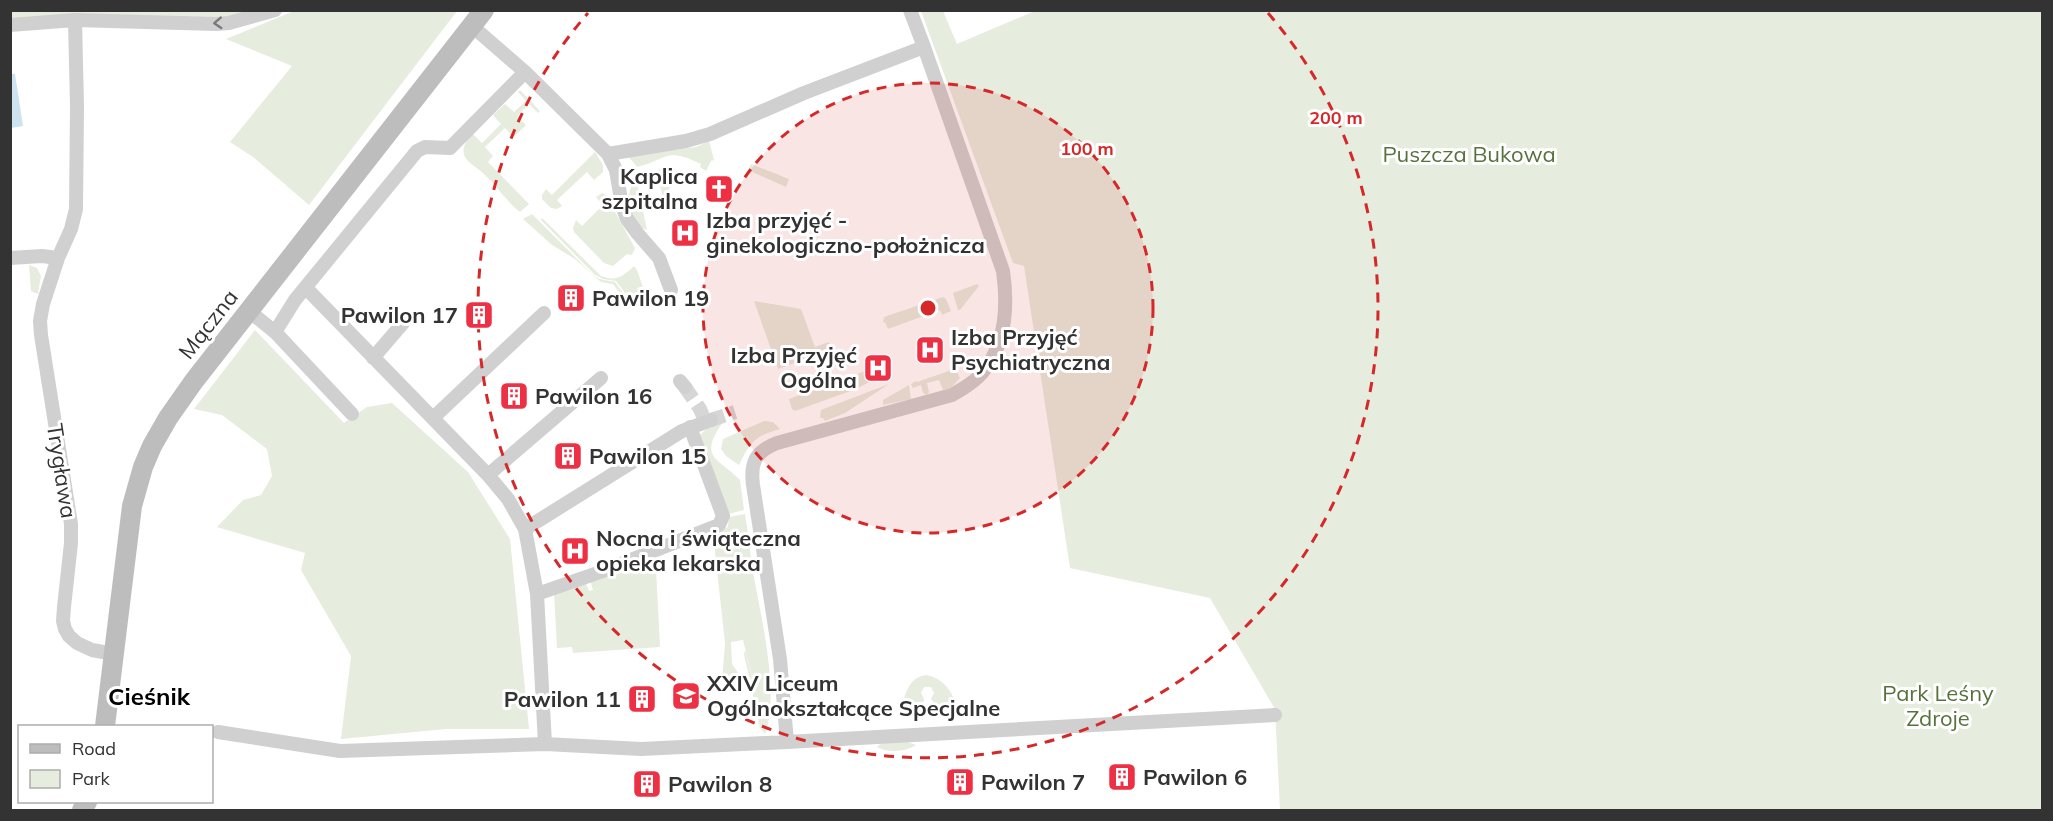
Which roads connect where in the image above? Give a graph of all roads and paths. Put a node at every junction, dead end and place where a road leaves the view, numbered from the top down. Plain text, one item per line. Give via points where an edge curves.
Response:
1 (275, 10) edge
2 (484, 10) edge
3 (910, 10) edge
4 (75, 20) junction
5 (10, 25) edge
6 (472, 26) junction
7 (924, 48) junction
8 (525, 72) junction
9 (608, 154) junction
10 (10, 258) edge
11 (58, 258) junction
12 (306, 288) junction
13 (671, 290) dead end
14 (249, 311) junction
15 (544, 313) dead end
16 (403, 323) dead end
17 (275, 332) junction
18 (373, 358) junction
19 (601, 378) dead end
20 (352, 414) dead end
21 (432, 418) junction
22 (706, 419) tunnel mouth
23 (690, 427) junction
24 (488, 475) junction
25 (525, 529) junction
26 (537, 594) junction
27 (114, 654) junction
28 (1275, 715) dead end
29 (105, 725) edge
30 (218, 732) dead end
31 (787, 742) junction
32 (545, 744) junction

1 -> 4 street via 216,24
2 - 6 street, Mączna
3 - 7 street
4 - 5 street
4 - 11 street, Trygława via 77,193 71,229
6 - 8 street
6 - 14 street, Mączna
7 - 9 street via 710,134
7 - 31 street via 1004,271 1006,318 982,373 952,395 777,443 765,447 756,457 752,473 780,659
8 - 9 street
8 - 12 street via 450,148 421,143
9 - 13 street via 616,170 627,219 659,258
10 - 11 street
11 - 27 street, Trygława via 40,321 71,524 63,621 77,643
12 - 17 street
12 - 18 street
14 - 17 street
14 - 27 street, Mączna via 178,403 143,467 132,506
15 - 21 street
16 - 18 street
17 - 20 street
18 - 21 street
19 - 24 street
21 - 24 street
22 - 23 street
23 - 25 street
23 - 26 street via 723,516 719,525
24 - 25 street
25 - 26 street
26 - 32 street
27 - 29 street, Mączna
28 - 31 street
30 - 32 street via 340,751
31 - 32 street via 641,749

